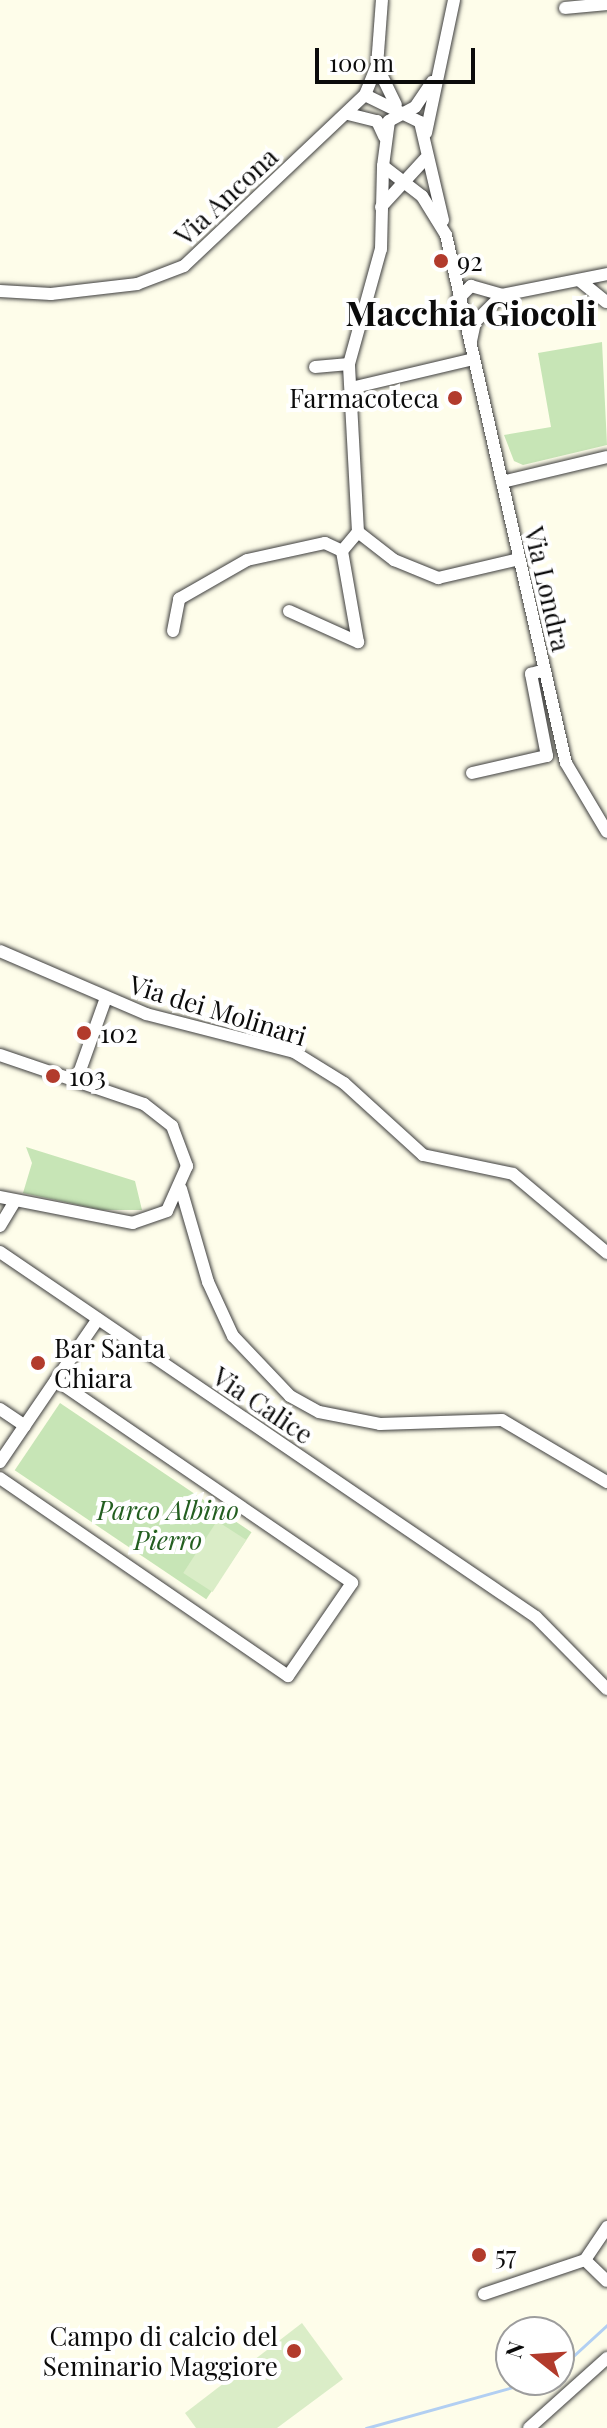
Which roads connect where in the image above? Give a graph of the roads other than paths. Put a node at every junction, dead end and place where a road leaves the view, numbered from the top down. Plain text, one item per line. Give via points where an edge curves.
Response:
1 (382, 0) edge
2 (451, 4) edge
3 (607, 4) edge
4 (565, 8) dead end
5 (377, 66) junction
6 (432, 82) junction
7 (365, 95) junction
8 (401, 108) junction
9 (348, 114) junction
10 (377, 121) junction
11 (384, 136) junction
12 (425, 140) junction
13 (425, 159) junction
14 (383, 166) junction
15 (407, 181) junction
16 (379, 210) junction
17 (446, 235) junction
18 (450, 267) junction
19 (607, 274) edge
20 (579, 280) junction
21 (476, 289) junction
22 (0, 291) edge
23 (502, 295) junction
24 (457, 300) junction
25 (607, 303) edge
26 (481, 313) junction
27 (471, 345) junction
28 (474, 359) junction
29 (349, 364) junction
30 (315, 367) dead end
31 (351, 388) junction
32 (607, 457) edge
33 (502, 482) junction
34 (358, 532) junction
35 (342, 551) junction
36 (519, 559) junction
37 (289, 611) dead end
38 (173, 631) dead end
39 (544, 670) junction
40 (472, 773) dead end
41 (607, 832) edge
42 (0, 951) edge
43 (106, 998) junction
44 (0, 1055) edge
45 (78, 1076) junction
46 (181, 1189) junction
47 (0, 1197) edge
48 (15, 1201) junction
49 (0, 1226) edge
50 (0, 1252) edge
51 (607, 1253) edge
52 (98, 1319) junction
53 (56, 1380) junction
54 (0, 1409) edge
55 (25, 1426) junction
56 (0, 1462) edge
57 (0, 1478) edge
58 (607, 1482) edge
59 (607, 1689) edge
60 (607, 2227) edge
61 (585, 2260) junction
62 (607, 2281) edge
63 (484, 2294) dead end
64 (607, 2358) edge
65 (529, 2428) edge

1 - 5 street, Via Ancona
2 - 6 street
3 - 4 street
5 - 7 street, Via Ancona
5 - 8 street
6 - 8 street
6 - 12 street
7 - 8 street
7 - 9 street, Via Ancona
7 - 10 street
8 - 11 street
8 - 12 street via 420,122
9 - 10 street
9 - 22 street, Via Ancona via 173,274 51,294
10 - 11 street
11 - 14 street
12 - 13 street
13 - 15 street
13 - 17 street
14 - 15 street
14 - 16 street
15 - 16 street via 396,184
15 - 17 street
16 - 29 street via 381,249
17 - 18 street
18 - 21 street
18 - 24 street
19 - 20 street
20 - 23 street
20 - 25 street
21 - 23 street
21 - 24 street
21 - 26 street
23 - 26 street
24 - 27 street, Via Londra
26 - 27 street
27 - 28 street, Via Londra
28 - 31 street
28 - 33 street, Via Londra
29 - 30 street
29 - 31 street
31 - 34 street
32 - 33 street
33 - 36 street, Via Londra
34 - 35 street
34 - 36 street via 394,560 438,578
35 - 37 street via 358,642
35 - 38 street via 325,543 247,560 179,599
36 - 39 street, Via Londra
39 - 40 street via 531,674 547,756
39 - 41 street, Via Londra via 566,763
42 - 43 street, Via dei Molinari
43 - 45 street
43 - 51 street, Via dei Molinari via 294,1052 344,1083 423,1155 513,1174
44 - 45 street
45 - 46 street via 144,1104 172,1126 185,1153
46 - 48 street via 167,1211 133,1223
46 - 58 street via 208,1282 233,1336 290,1396 319,1412 380,1424 502,1420
47 - 48 street
48 - 49 street
50 - 52 street, Via Calice
52 - 53 street
52 - 59 street, Via Calice via 501,1594 557,1635
53 - 55 street
53 - 57 street via 352,1583 288,1676
54 - 55 street
55 - 56 street
60 - 61 street
61 - 62 street
61 - 63 street
64 - 65 street

